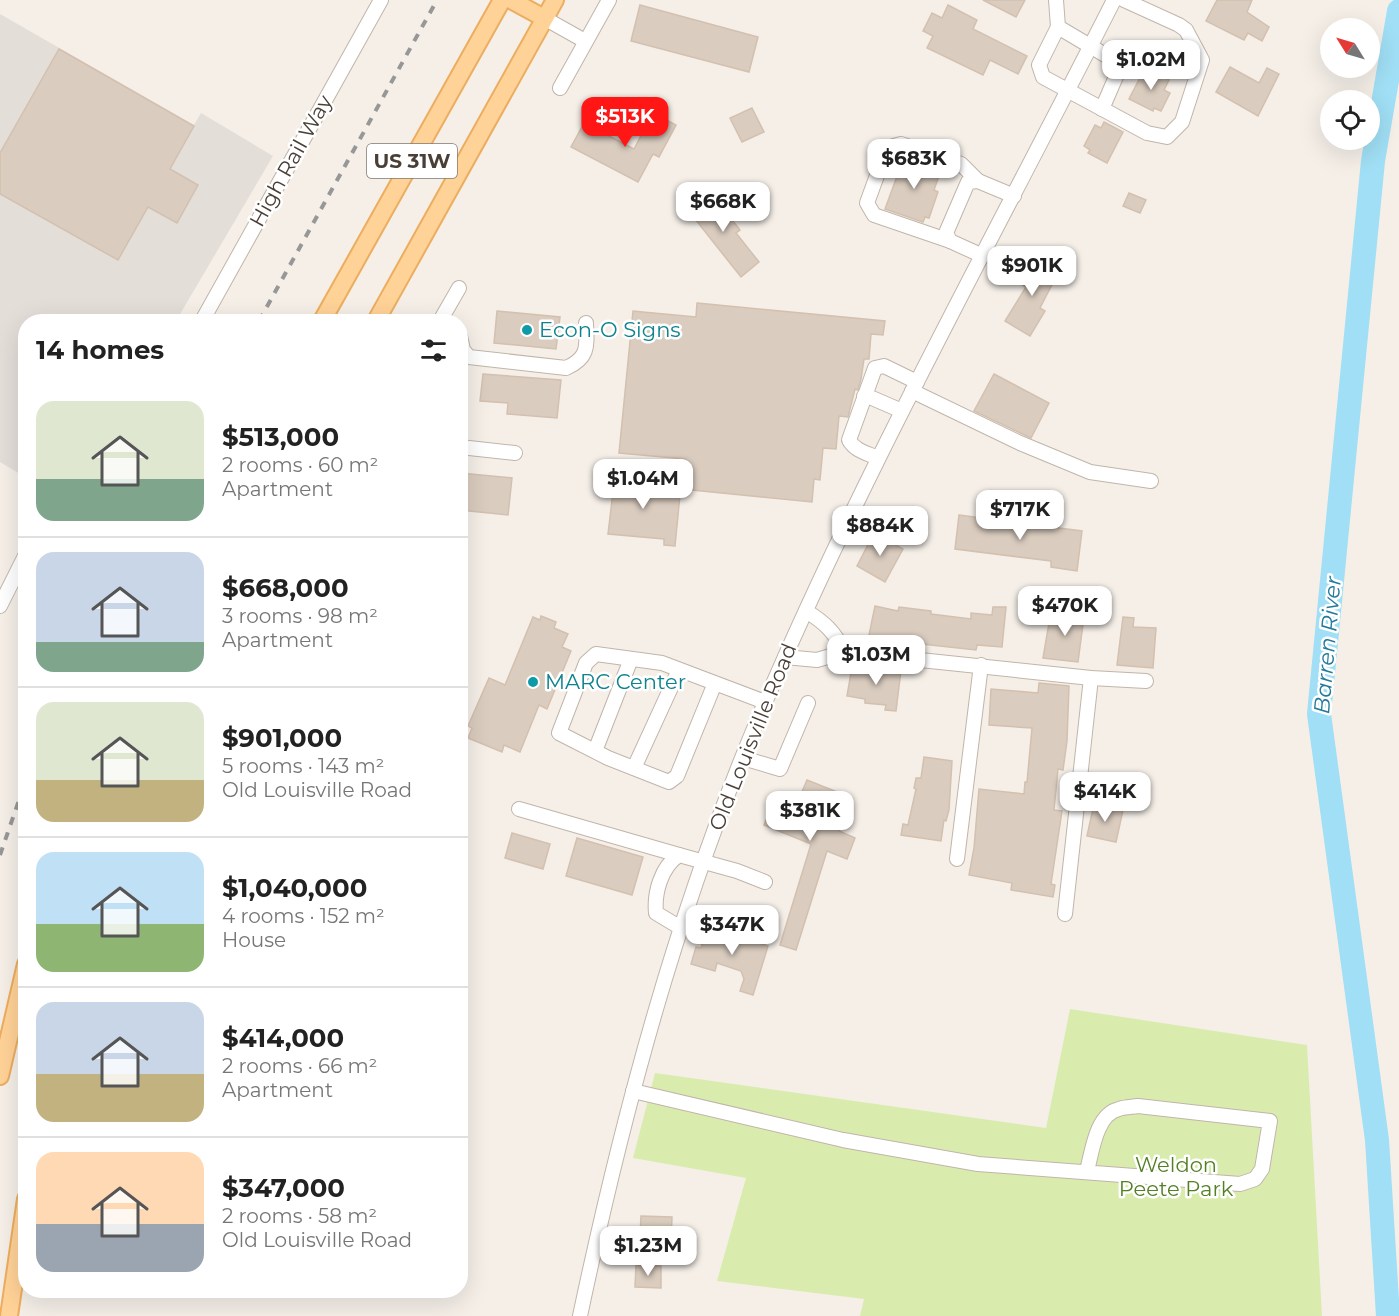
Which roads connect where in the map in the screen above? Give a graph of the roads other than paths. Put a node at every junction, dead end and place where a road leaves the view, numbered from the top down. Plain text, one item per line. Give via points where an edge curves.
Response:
1 (381, 0) edge
2 (502, 0) edge
3 (511, 0) edge
4 (555, 0) edge
5 (609, 0) edge
6 (1056, 0) edge
7 (1114, 0) edge
8 (1124, 0) edge
9 (544, 18) junction
10 (1058, 27) junction
11 (585, 41) junction
12 (1090, 47) junction
13 (560, 88) dead end
14 (1068, 91) junction
15 (1102, 109) junction
16 (978, 182) junction
17 (1014, 196) junction
18 (950, 241) junction
19 (983, 256) junction
20 (459, 288) dead end
21 (206, 314) edge
22 (326, 314) edge
23 (380, 314) edge
24 (449, 314) edge
25 (586, 323) dead end
26 (468, 356) edge
27 (915, 386) junction
28 (864, 396) junction
29 (902, 411) junction
30 (468, 448) edge
31 (515, 453) dead end
32 (878, 458) junction
33 (1151, 481) dead end
34 (18, 570) edge
35 (0, 606) edge
36 (806, 611) junction
37 (844, 652) junction
38 (785, 657) junction
39 (631, 659) junction
40 (981, 665) junction
41 (679, 670) junction
42 (1091, 678) junction
43 (1146, 681) dead end
44 (715, 683) junction
45 (765, 702) junction
46 (808, 703) dead end
47 (595, 751) junction
48 (743, 758) junction
49 (634, 768) junction
50 (519, 809) dead end
51 (679, 855) junction
52 (957, 859) dead end
53 (704, 863) junction
54 (765, 882) dead end
55 (1065, 914) dead end
56 (681, 928) junction
57 (18, 998) edge
58 (0, 1076) edge
59 (633, 1091) junction
60 (1087, 1171) junction
61 (18, 1243) edge
62 (6, 1309) edge
63 (580, 1316) edge

1 - 21 street, High Rail Way
2 - 22 main road, US 31W
3 - 9 main road
4 - 9 main road, US 31W
5 - 11 street
6 - 10 street
7 - 12 street, Old Louisville Road
8 - 15 street via 1186,30 1202,60 1182,122 1167,137 1147,133
9 - 11 street
9 - 23 main road, US 31W
10 - 12 street
10 - 14 street via 1039,65 1043,77
11 - 13 street
12 - 14 street, Old Louisville Road
12 - 15 street via 1117,62 1118,72
14 - 15 street
14 - 17 street, Old Louisville Road
16 - 17 street
16 - 18 street via 968,182 946,233
16 - 18 street via 961,164 901,144 887,148 867,203 874,215
17 - 19 street, Old Louisville Road
18 - 19 street
19 - 27 street, Old Louisville Road
20 - 24 street
25 - 26 street via 587,346 579,362 566,368
27 - 28 street via 884,366 875,368
27 - 29 street, Old Louisville Road
27 - 33 street via 1020,442 1090,472
28 - 29 street
28 - 32 street via 849,440 853,447
29 - 32 street, Old Louisville Road
30 - 31 street
32 - 36 street, Old Louisville Road
34 - 35 street
36 - 37 street via 825,622 837,635
36 - 38 street, Old Louisville Road
37 - 38 street via 817,660
37 - 40 street
38 - 45 street, Old Louisville Road
39 - 41 street via 662,663
39 - 47 street
39 - 47 street via 596,654 586,663 559,733
40 - 42 street
40 - 52 street
41 - 44 street
41 - 49 street
42 - 43 street
42 - 55 street
44 - 45 street
44 - 49 street via 677,776 669,782
45 - 48 street, Old Louisville Road
46 - 48 street via 780,769
47 - 49 street
48 - 53 street, Old Louisville Road
50 - 51 street
51 - 53 street
51 - 56 street via 668,862 655,898 656,913
53 - 54 street
53 - 56 street, Old Louisville Road
56 - 59 street, Old Louisville Road
57 - 58 main road
59 - 60 street via 843,1140 955,1160
59 - 63 street, Old Louisville Road
60 - 60 street via 1240,1184 1255,1179 1262,1169 1270,1121 1138,1106 1116,1109 1098,1132
61 - 62 main road

